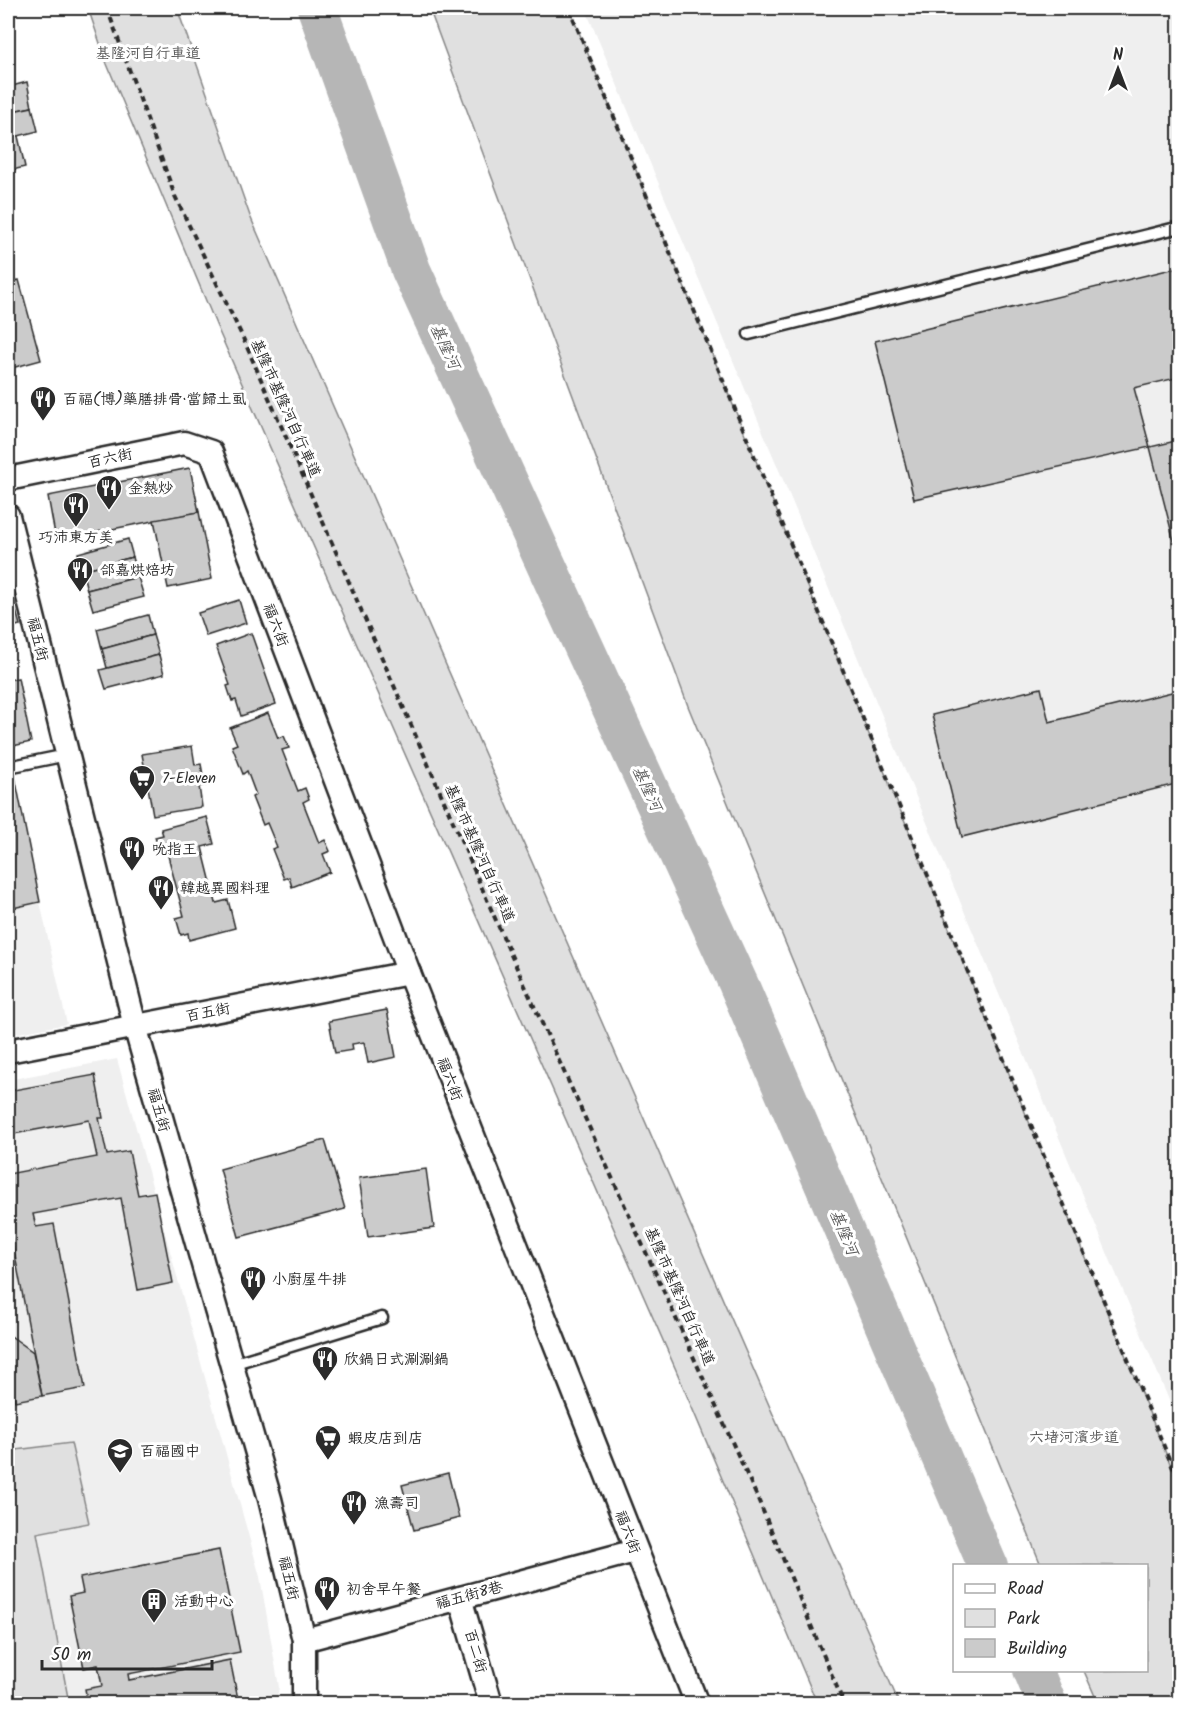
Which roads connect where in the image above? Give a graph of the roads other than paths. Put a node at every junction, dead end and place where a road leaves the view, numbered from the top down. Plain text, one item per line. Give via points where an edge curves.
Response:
1 (1179, 227) edge
2 (749, 334) dead end
3 (211, 453) joint
4 (8, 479) edge
5 (8, 516) edge
6 (67, 755) junction
7 (8, 767) edge
8 (409, 973) junction
9 (135, 1026) junction
10 (8, 1051) edge
11 (382, 1318) dead end
12 (232, 1364) junction
13 (635, 1551) junction
14 (460, 1598) junction
15 (304, 1640) junction
16 (304, 1704) edge
17 (491, 1704) edge
18 (697, 1704) edge

1 - 2 lane
3 - 4 street, 百六街 via 184,443
3 - 8 street, 福六街
5 - 6 street, 福五街
6 - 7 lane
6 - 9 street, 福五街
8 - 9 street, 百五街
8 - 13 street, 福六街
9 - 10 street, 百五街
9 - 12 street, 福五街
11 - 12 lane
12 - 15 street, 福五街
13 - 14 street, 福五街8巷
13 - 18 street, 福六街
14 - 15 street, 福五街8巷
14 - 17 street, 百二街
15 - 16 street, 福五街

